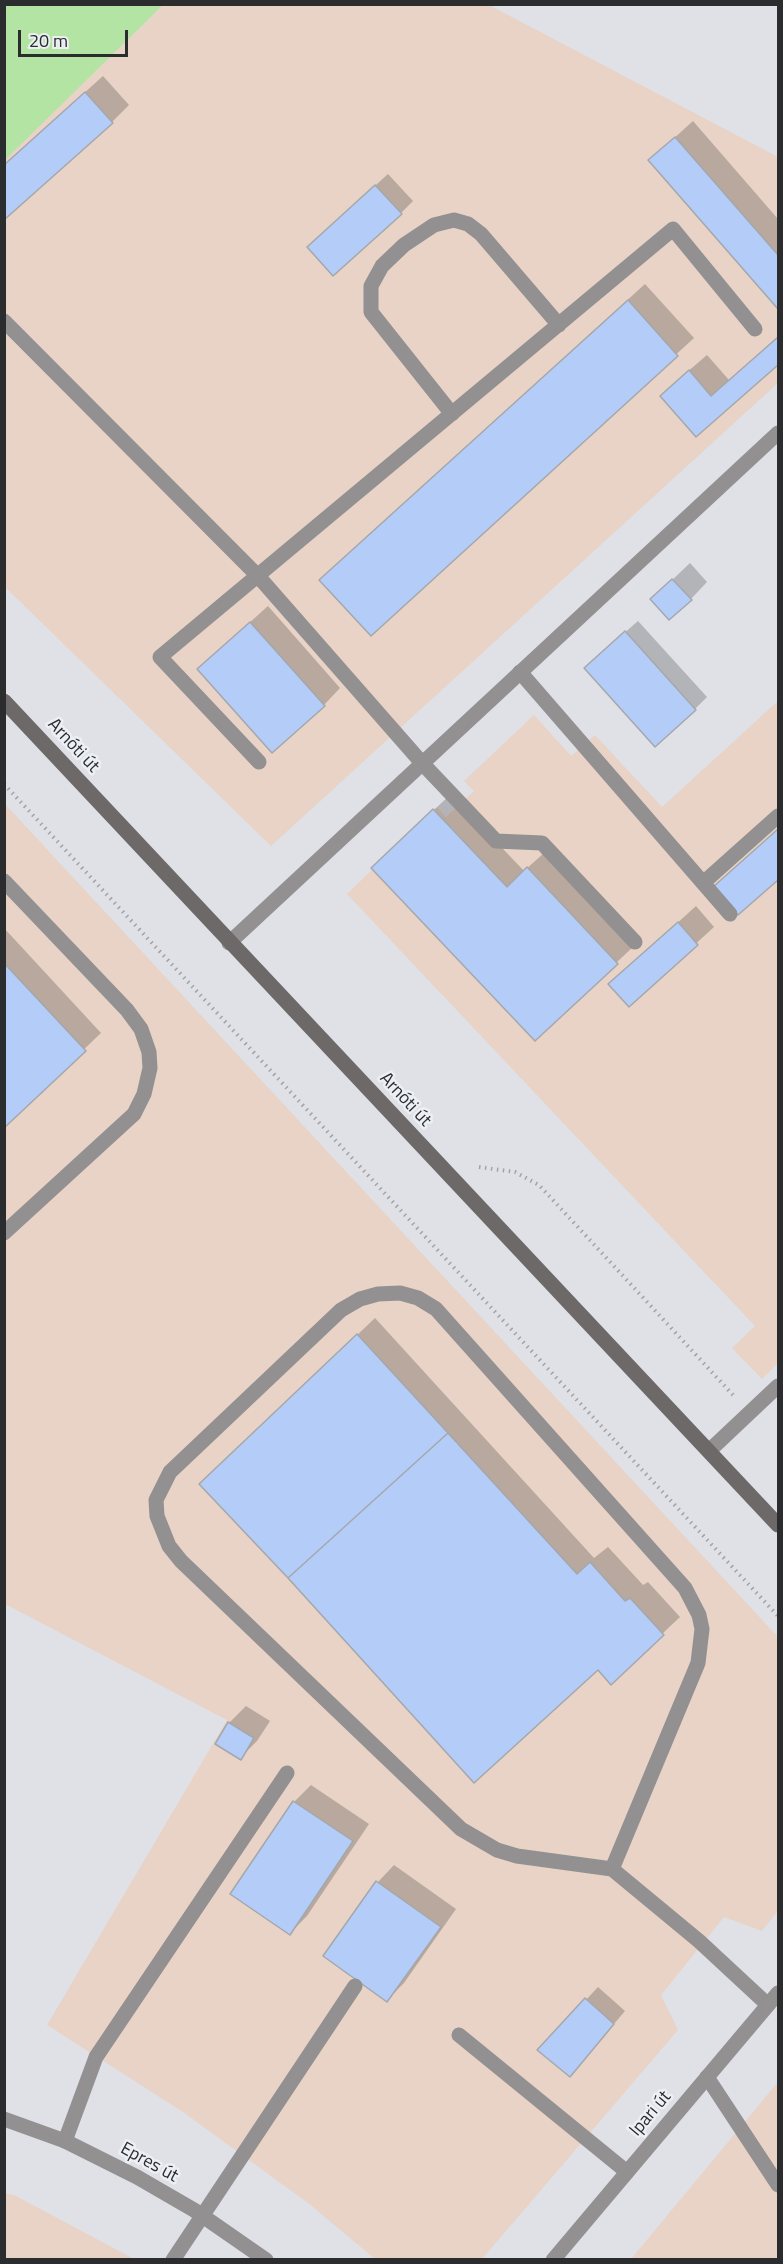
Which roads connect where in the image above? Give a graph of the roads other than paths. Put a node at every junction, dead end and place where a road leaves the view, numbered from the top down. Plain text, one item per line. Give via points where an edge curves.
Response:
1 (4, 321) edge
2 (559, 325) junction
3 (755, 329) dead end
4 (452, 414) junction
5 (778, 433) edge
6 (258, 576) junction
7 (520, 672) junction
8 (4, 701) edge
9 (259, 762) dead end
10 (422, 764) junction
11 (778, 816) edge
12 (4, 881) edge
13 (703, 883) junction
14 (730, 914) dead end
15 (635, 942) dead end
16 (229, 943) junction
17 (4, 1233) edge
18 (778, 1386) edge
19 (709, 1451) junction
20 (778, 1525) edge
21 (287, 1773) dead end
22 (612, 1869) junction
23 (355, 1986) dead end
24 (778, 1993) edge
25 (768, 2006) junction
26 (459, 2035) dead end
27 (707, 2077) junction
28 (4, 2119) edge
29 (66, 2140) junction
30 (627, 2172) junction
31 (778, 2185) edge
32 (203, 2216) junction
33 (249, 2255) edge
34 (173, 2259) edge
35 (266, 2259) edge
36 (553, 2259) edge

1 - 6 street
2 - 3 street via 673,230
2 - 4 street
2 - 4 street via 468,224 454,220 434,225 404,245 382,266 371,286 371,312
4 - 6 street
5 - 7 street
6 - 9 street via 160,657
6 - 10 street
7 - 10 street
7 - 13 street
8 - 16 main road, Arnóti út
10 - 15 street via 496,841 542,843
10 - 16 street
11 - 13 street
12 - 17 street via 127,1010 141,1029 150,1068 134,1114
13 - 14 street
16 - 19 main road, Arnóti út
18 - 19 street
19 - 20 main road, Arnóti út
21 - 29 street via 96,2057
22 - 22 street via 517,1856 461,1829 181,1562 161,1530 156,1500 170,1472 341,1310 360,1299 400,1293 418,1298 436,1310 685,1588 699,1615 702,1629 698,1663
22 - 25 street via 699,1941
23 - 32 street
24 - 25 street, Ipari út
25 - 27 street, Ipari út
26 - 30 street
27 - 30 street, Ipari út
27 - 31 street
28 - 29 street, Epres út
29 - 32 street, Epres út
30 - 36 street, Ipari út
32 - 33 street, Epres út
32 - 34 street
33 - 35 street, Epres út

